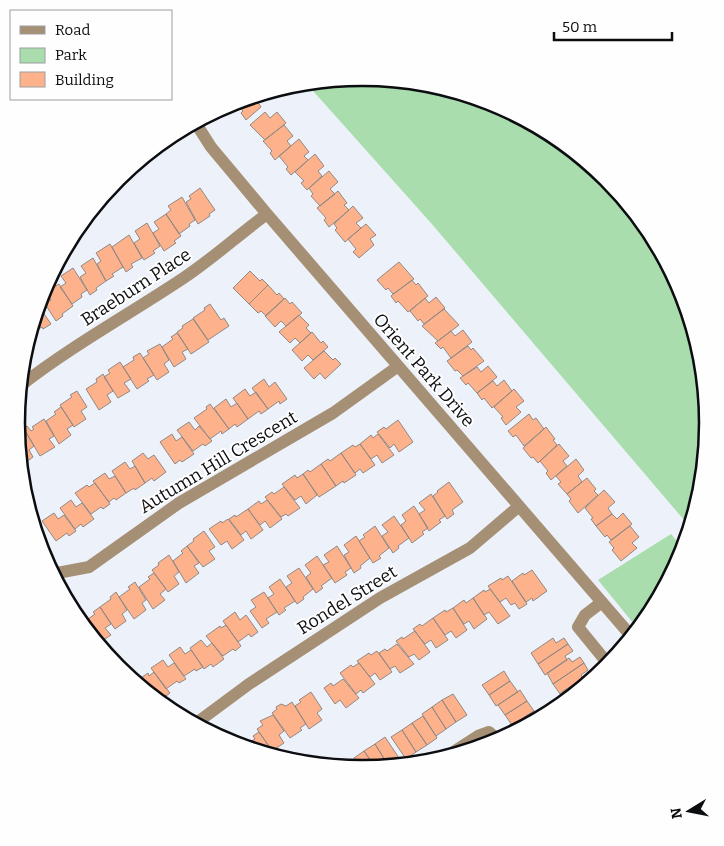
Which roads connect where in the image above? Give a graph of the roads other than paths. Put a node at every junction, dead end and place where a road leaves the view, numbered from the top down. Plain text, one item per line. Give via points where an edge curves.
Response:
1 (199, 128) edge
2 (267, 214) junction
3 (397, 367) junction
4 (28, 380) edge
5 (518, 507) junction
6 (60, 573) edge
7 (602, 602) junction
8 (627, 631) edge
9 (603, 658) edge
10 (201, 719) edge
11 (492, 734) edge
12 (467, 743) edge

1 - 2 street, Orient Park Drive
2 - 3 street, Orient Park Drive
2 - 4 street, Braeburn Place via 212,260
3 - 5 street, Orient Park Drive
3 - 6 street, Autumn Hill Crescent via 333,413 179,503 89,568
5 - 7 street, Orient Park Drive
5 - 10 street, Rondel Street via 470,548 380,598
7 - 8 street, Orient Park Drive
7 - 9 street via 585,615 578,627
11 - 12 street via 478,736

